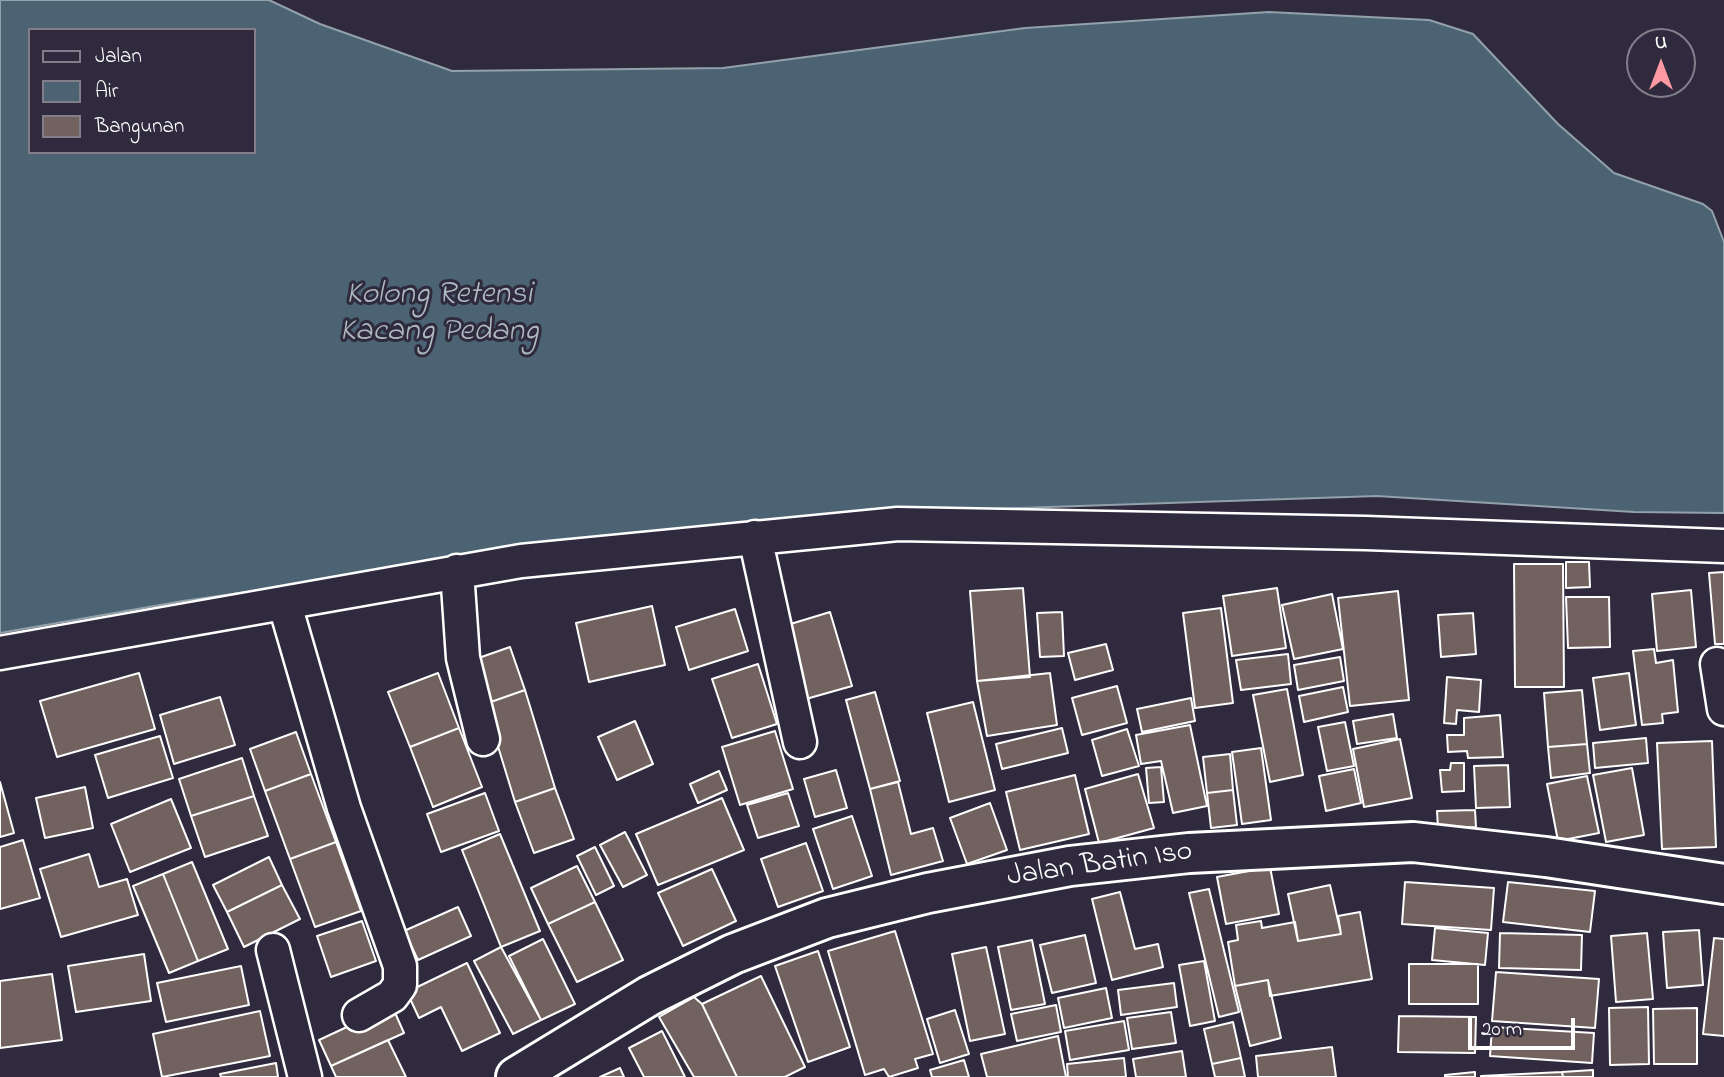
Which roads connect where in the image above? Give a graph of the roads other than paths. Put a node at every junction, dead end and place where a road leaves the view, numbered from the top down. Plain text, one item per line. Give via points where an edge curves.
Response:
1 (755, 537) junction
2 (1724, 546) edge
3 (457, 571) junction
4 (285, 604) junction
5 (0, 653) edge
6 (1717, 664) dead end
7 (1724, 709) edge
8 (483, 739) dead end
9 (800, 743) dead end
10 (1724, 884) edge
11 (273, 950) dead end
12 (359, 1015) dead end
13 (527, 1075) edge
14 (304, 1077) edge

1 - 2 street via 898,524
1 - 3 street
1 - 9 street
3 - 4 street
3 - 8 street via 463,658
4 - 5 street
4 - 12 street via 344,808 400,966 400,985 393,996
6 - 7 street
10 - 13 street, Jalan Batin Iso via 1413,842 1189,853 1070,866 827,918 733,954 649,996
11 - 14 street

